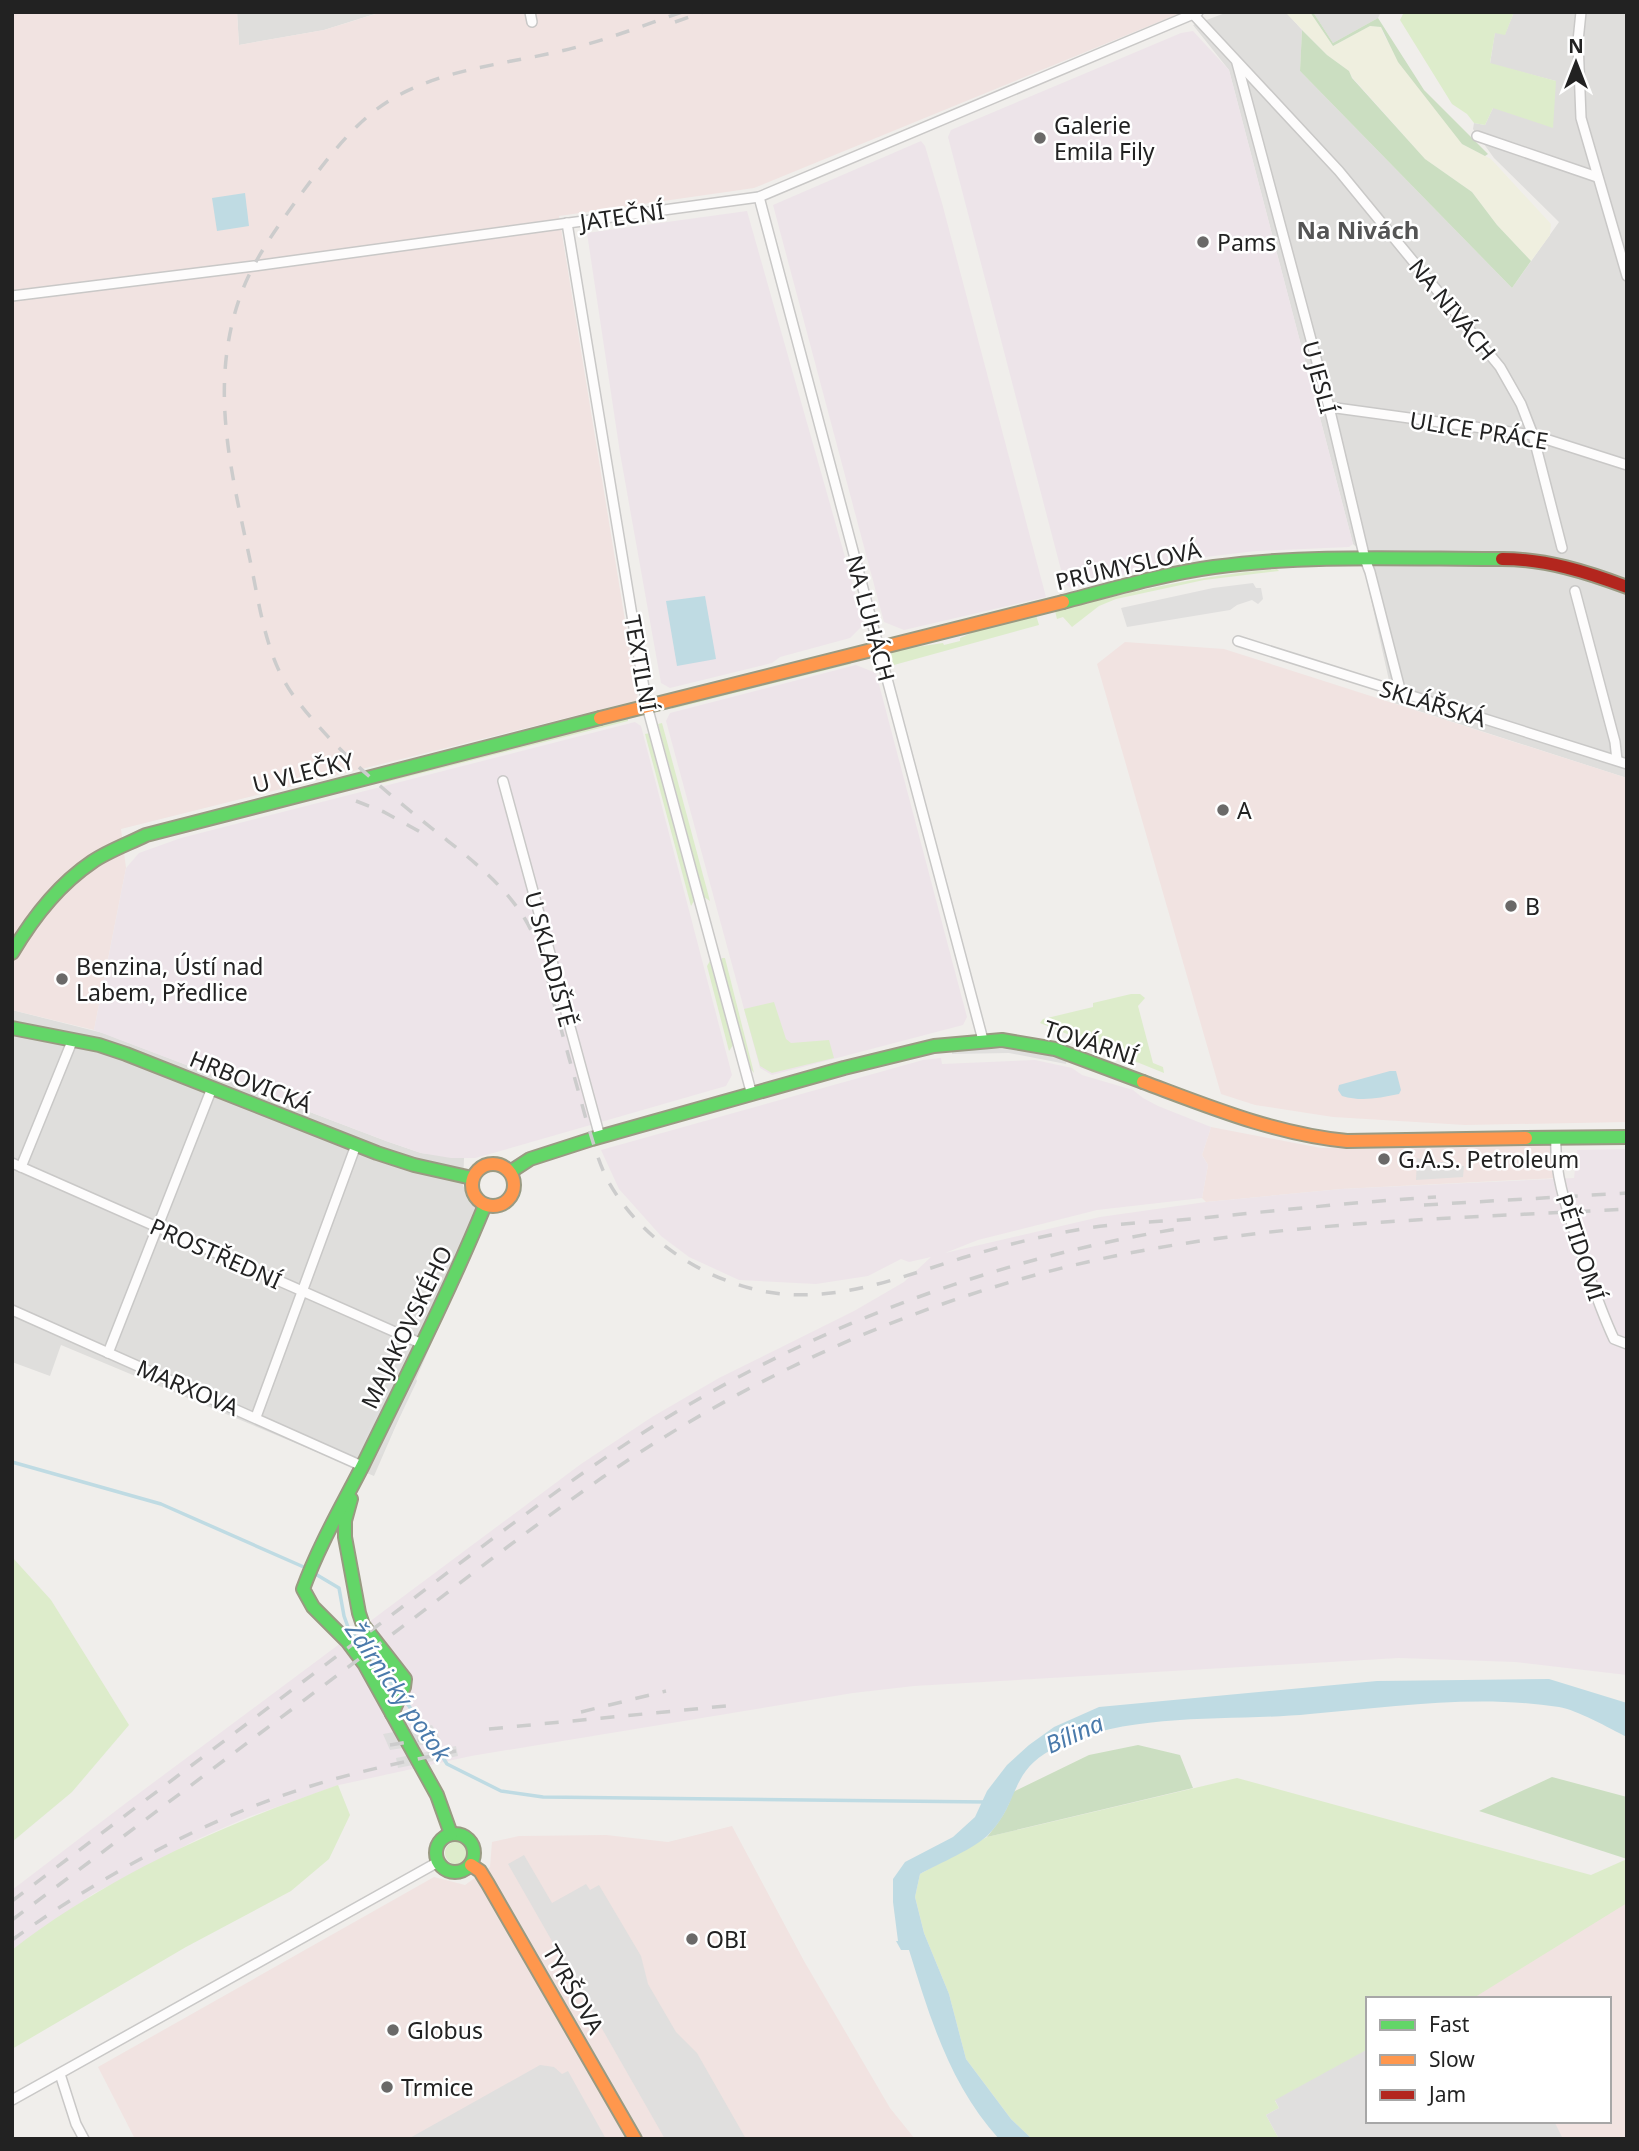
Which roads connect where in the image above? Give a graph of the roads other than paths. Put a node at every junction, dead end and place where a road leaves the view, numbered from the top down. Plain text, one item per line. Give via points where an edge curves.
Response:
1 (1581, 12) edge
2 (1194, 13) edge
3 (1236, 62) junction
4 (1477, 136) dead end
5 (1597, 177) junction
6 (759, 197) junction
7 (567, 223) junction
8 (1627, 276) edge
9 (12, 296) edge
10 (1329, 407) junction
11 (1533, 435) junction
12 (1627, 465) edge
13 (1562, 548) dead end
14 (1365, 559) junction
15 (1627, 587) edge
16 (1575, 591) dead end
17 (1238, 641) dead end
18 (879, 648) junction
19 (1401, 693) junction
20 (647, 706) junction
21 (1622, 762) edge
22 (503, 780) dead end
23 (12, 953) edge
24 (12, 1028) edge
25 (73, 1039) junction
26 (983, 1040) junction
27 (212, 1088) junction
28 (752, 1095) junction
29 (600, 1137) junction
30 (1627, 1137) edge
31 (1556, 1138) junction
32 (356, 1146) junction
33 (17, 1165) edge
34 (510, 1172) junction
35 (472, 1178) junction
36 (485, 1205) junction
37 (159, 1226) junction
38 (302, 1292) junction
39 (12, 1311) edge
40 (420, 1343) junction
41 (1627, 1344) edge
42 (108, 1353) junction
43 (256, 1417) junction
44 (362, 1466) junction
45 (392, 1714) junction
46 (451, 1834) junction
47 (438, 1863) junction
48 (471, 1865) junction
49 (60, 2074) junction
50 (12, 2100) edge
51 (84, 2139) edge
52 (635, 2139) edge

1 - 5 street via 1581,118
2 - 3 street, NA NIVÁCH
2 - 6 street, JATEČNÍ
3 - 10 street, U JESLÍ
3 - 11 street, NA NIVÁCH via 1339,171 1500,367
4 - 5 street
5 - 8 street
6 - 7 street, JATEČNÍ
6 - 18 street, NA LUHÁCH
7 - 9 street, JATEČNÍ
7 - 20 street, TEXTILNÍ
10 - 11 street, ULICE PRÁCE
10 - 14 street, U JESLÍ
11 - 12 street, ULICE PRÁCE
11 - 13 street, NA NIVÁCH
14 - 15 street, PRŮMYSLOVÁ via 1539,562 1580,570
14 - 18 street, PRŮMYSLOVÁ via 1263,562 1165,576
14 - 19 street, U JESLÍ
16 - 21 street
17 - 19 street, SKLÁŘSKÁ
18 - 20 street, PRŮMYSLOVÁ
18 - 26 street, NA LUHÁCH
19 - 21 street, SKLÁŘSKÁ
20 - 23 street, U VLEČKY via 146,835 92,863 66,883 43,907
20 - 28 street, TEXTILNÍ
22 - 29 street, U SKLADIŠTĚ
24 - 25 street, HRBOVICKÁ
25 - 27 street, HRBOVICKÁ
25 - 33 street
26 - 28 street, TOVÁRNÍ via 896,1055
26 - 31 street, TOVÁRNÍ via 1055,1049 1274,1130 1305,1136 1348,1141
27 - 32 street, HRBOVICKÁ
27 - 37 street
28 - 29 street, TOVÁRNÍ
29 - 34 street, TOVÁRNÍ via 530,1159
30 - 31 street, TOVÁRNÍ
31 - 41 street, PĚTIDOMÍ via 1563,1197 1600,1308 1614,1339
32 - 35 street, HRBOVICKÁ
32 - 38 street
33 - 37 street, PROSTŘEDNÍ
34 - 35 street via 499,1165 486,1165
34 - 36 street via 514,1182 510,1198 496,1206
35 - 36 street via 474,1196
36 - 40 street, MAJAKOVSKÉHO
37 - 38 street, PROSTŘEDNÍ
37 - 42 street
38 - 40 street, PROSTŘEDNÍ
38 - 43 street
39 - 42 street, MARXOVA
40 - 44 street, MAJAKOVSKÉHO
42 - 43 street, MARXOVA
43 - 44 street, MARXOVA
44 - 45 street, MAJAKOVSKÉHO via 345,1521 345,1537 363,1625 403,1674
44 - 45 street, MAJAKOVSKÉHO via 303,1589 365,1665
45 - 46 street via 437,1795
46 - 47 street via 438,1845
46 - 48 street, TYRŠOVA via 471,1842 475,1853
47 - 48 street via 454,1873
47 - 49 street
48 - 52 street, TYRŠOVA via 488,1884
49 - 50 street
49 - 51 street

